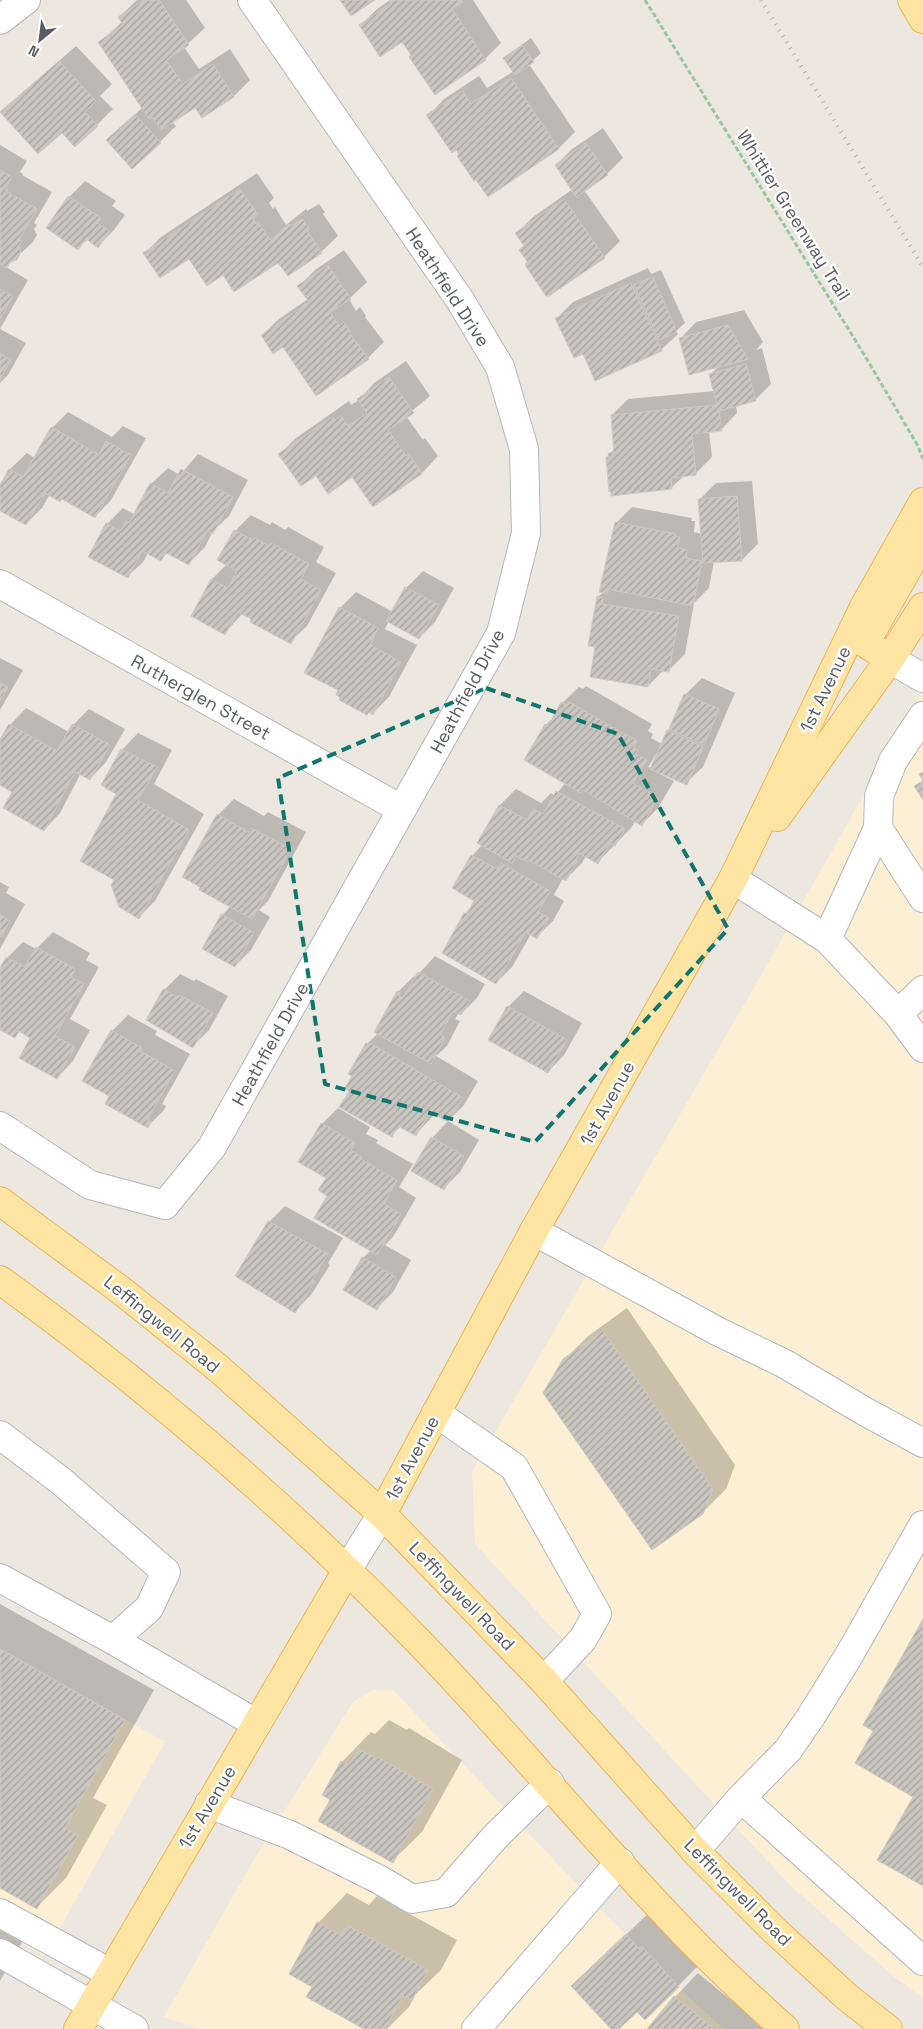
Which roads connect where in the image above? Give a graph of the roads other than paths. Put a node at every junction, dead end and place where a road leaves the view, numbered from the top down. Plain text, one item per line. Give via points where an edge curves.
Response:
1 (26, 0) edge
2 (252, 0) edge
3 (912, 0) edge
4 (923, 19) edge
5 (0, 20) edge
6 (923, 506) edge
7 (923, 542) edge
8 (0, 584) edge
9 (923, 607) edge
10 (890, 659) junction
11 (923, 678) edge
12 (923, 716) edge
13 (401, 809) junction
14 (878, 828) junction
15 (733, 879) junction
16 (923, 898) edge
17 (826, 939) junction
18 (923, 990) edge
19 (898, 1014) junction
20 (923, 1048) edge
21 (0, 1126) edge
22 (0, 1202) edge
23 (534, 1231) junction
24 (0, 1280) edge
25 (436, 1413) junction
26 (0, 1435) edge
27 (923, 1443) edge
28 (382, 1514) junction
29 (923, 1525) edge
30 (347, 1570) junction
31 (0, 1578) edge
32 (113, 1640) junction
33 (544, 1681) junction
34 (257, 1724) junction
35 (550, 1783) junction
36 (741, 1798) junction
37 (209, 1804) junction
38 (695, 1851) junction
39 (620, 1862) junction
40 (0, 1913) edge
41 (0, 1953) edge
42 (923, 1962) edge
43 (110, 1973) junction
44 (92, 2005) junction
45 (479, 2028) edge
46 (78, 2029) edge
47 (134, 2029) edge
48 (784, 2029) edge
49 (888, 2029) edge

1 - 5 street
2 - 13 street, Heathfield Drive via 460,300 500,367 524,450 526,533 501,633
3 - 4 main road
6 - 15 main road, 1st Avenue via 864,607
7 - 10 main road via 865,643
8 - 13 street, Rutherglen Street
9 - 10 main road, 1st Avenue
10 - 11 street
10 - 15 main road, 1st Avenue
12 - 14 street via 893,761 879,796
13 - 21 street, Heathfield Drive via 212,1148 165,1205 90,1185
14 - 16 street
14 - 17 street
15 - 17 street
15 - 23 main road, 1st Avenue
17 - 19 street
18 - 19 street
19 - 20 street
22 - 28 main road, Leffingwell Road via 124,1292 218,1368
23 - 25 main road, 1st Avenue
23 - 27 street via 717,1331 785,1364
24 - 30 main road via 181,1420 280,1506
25 - 28 main road, 1st Avenue
25 - 33 street via 514,1467 597,1614 583,1639
26 - 32 street via 61,1482 166,1572 149,1608
28 - 30 street, 1st Avenue
28 - 33 main road, Leffingwell Road
29 - 36 street via 810,1718 788,1750
30 - 34 main road, 1st Avenue
30 - 35 main road via 418,1640
31 - 32 street
32 - 34 street
33 - 38 main road, Leffingwell Road
34 - 37 main road, 1st Avenue
35 - 37 street via 495,1837 446,1893 412,1899 290,1835
35 - 39 main road
36 - 38 street
36 - 42 street
37 - 43 main road, 1st Avenue
38 - 49 main road, Leffingwell Road via 774,1930 848,1998
39 - 45 street
39 - 48 main road via 697,1946
40 - 43 street
41 - 44 street
43 - 44 main road, 1st Avenue
44 - 46 main road, 1st Avenue
44 - 47 street

